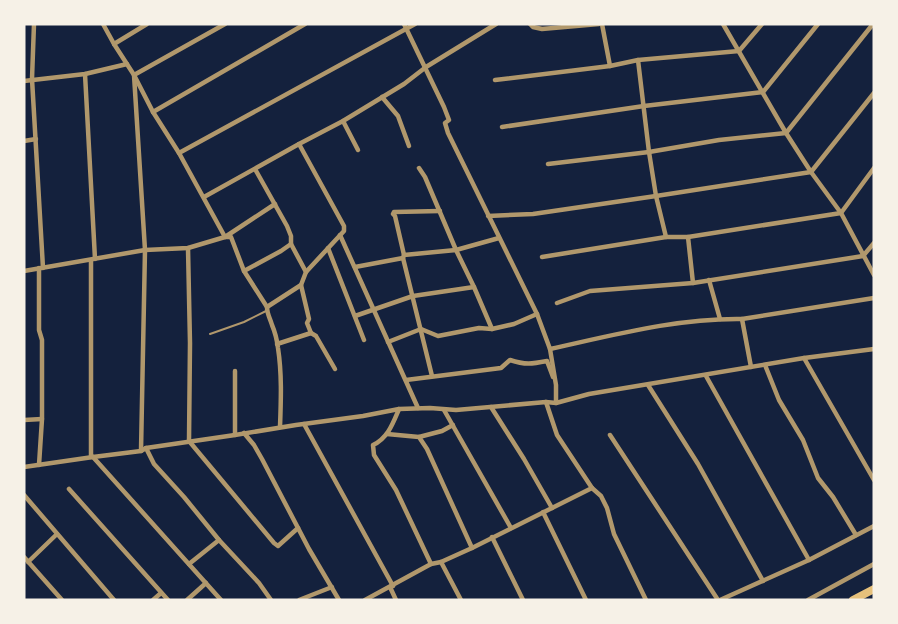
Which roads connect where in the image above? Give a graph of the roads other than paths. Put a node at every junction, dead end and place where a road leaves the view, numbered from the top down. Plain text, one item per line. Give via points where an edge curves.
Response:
1 (34, 24) edge
2 (103, 24) edge
3 (147, 24) edge
4 (225, 24) edge
5 (305, 24) edge
6 (415, 24) edge
7 (496, 24) edge
8 (530, 24) edge
9 (600, 24) edge
10 (762, 24) edge
11 (818, 24) edge
12 (873, 24) edge
13 (724, 25) edge
14 (405, 26) edge
15 (114, 44) junction
16 (739, 51) junction
17 (638, 60) junction
18 (127, 64) junction
19 (610, 66) junction
20 (426, 67) junction
21 (85, 74) junction
22 (134, 75) junction
23 (32, 79) junction
24 (495, 80) dead end
25 (24, 81) edge
26 (763, 92) junction
27 (874, 93) edge
28 (382, 97) junction
29 (644, 106) junction
30 (153, 112) junction
31 (344, 121) junction
32 (502, 127) dead end
33 (786, 133) junction
34 (36, 139) junction
35 (24, 141) edge
36 (299, 144) junction
37 (410, 146) dead end
38 (358, 150) dead end
39 (649, 152) junction
40 (179, 153) junction
41 (548, 164) dead end
42 (419, 168) dead end
43 (874, 168) edge
44 (255, 169) junction
45 (811, 172) junction
46 (656, 196) junction
47 (204, 197) junction
48 (275, 204) junction
49 (440, 211) junction
50 (841, 213) junction
51 (488, 216) junction
52 (340, 235) junction
53 (225, 237) junction
54 (666, 237) junction
55 (688, 237) junction
56 (499, 238) junction
57 (874, 243) edge
58 (291, 244) junction
59 (188, 248) junction
60 (328, 248) junction
61 (145, 250) junction
62 (456, 250) junction
63 (863, 256) junction
64 (403, 257) junction
65 (542, 257) dead end
66 (93, 260) junction
67 (355, 267) junction
68 (41, 268) junction
69 (24, 271) edge
70 (244, 271) junction
71 (306, 272) junction
72 (874, 275) edge
73 (710, 280) junction
74 (693, 283) junction
75 (301, 285) junction
76 (474, 287) junction
77 (413, 296) junction
78 (874, 298) edge
79 (557, 303) dead end
80 (267, 309) junction
81 (374, 309) junction
82 (537, 314) junction
83 (355, 316) junction
84 (720, 319) junction
85 (742, 319) junction
86 (421, 329) junction
87 (492, 329) junction
88 (311, 333) junction
89 (210, 334) dead end
90 (364, 340) dead end
91 (388, 342) junction
92 (277, 344) junction
93 (550, 349) junction
94 (874, 349) edge
95 (804, 358) junction
96 (765, 365) junction
97 (751, 367) junction
98 (335, 369) dead end
99 (236, 371) dead end
100 (432, 376) junction
101 (706, 376) junction
102 (406, 380) junction
103 (556, 385) junction
104 (648, 385) junction
105 (546, 402) junction
106 (556, 403) junction
107 (418, 408) junction
108 (491, 408) junction
109 (399, 409) junction
110 (444, 410) junction
111 (42, 419) junction
112 (24, 420) edge
113 (304, 424) junction
114 (453, 426) junction
115 (280, 427) junction
116 (244, 433) junction
117 (387, 434) junction
118 (235, 435) junction
119 (610, 435) dead end
120 (419, 437) junction
121 (189, 441) junction
122 (143, 450) junction
123 (92, 457) junction
124 (39, 465) junction
125 (24, 467) edge
126 (874, 480) edge
127 (592, 488) junction
128 (69, 489) dead end
129 (24, 495) edge
130 (552, 508) junction
131 (543, 512) junction
132 (874, 526) edge
133 (298, 528) junction
134 (511, 528) junction
135 (57, 534) junction
136 (856, 535) junction
137 (492, 537) junction
138 (219, 540) junction
139 (472, 548) junction
140 (26, 560) edge
141 (809, 560) junction
142 (441, 562) junction
143 (189, 564) junction
144 (431, 564) junction
145 (874, 564) edge
146 (763, 582) junction
147 (207, 583) junction
148 (332, 587) junction
149 (391, 587) junction
150 (874, 589) edge
151 (161, 593) junction
152 (62, 600) edge
153 (114, 600) edge
154 (153, 600) edge
155 (168, 600) edge
156 (187, 600) edge
157 (221, 600) edge
158 (271, 600) edge
159 (299, 600) edge
160 (339, 600) edge
161 (365, 600) edge
162 (396, 600) edge
163 (461, 600) edge
164 (523, 600) edge
165 (586, 600) edge
166 (646, 600) edge
167 (719, 600) edge
168 (808, 600) edge
169 (853, 600) edge

1 - 23 street
2 - 15 street
3 - 15 street
4 - 22 street
5 - 30 street
6 - 14 street
7 - 20 street
8 - 9 street via 542,29
9 - 19 street
10 - 16 street
11 - 26 street
12 - 33 street
13 - 16 street
14 - 20 street
14 - 40 street
15 - 18 street
16 - 17 street
16 - 26 street
17 - 19 street
17 - 29 street
18 - 21 street
18 - 22 street
19 - 24 street
20 - 28 street
20 - 51 street via 449,120 445,123 448,133
21 - 23 street
21 - 66 street
22 - 30 street
22 - 61 street
23 - 25 street
23 - 34 street
26 - 29 street
26 - 33 street
27 - 45 street
28 - 31 street
28 - 37 street via 398,116
29 - 32 street
29 - 39 street
30 - 40 street
31 - 36 street
31 - 38 street
33 - 39 street
33 - 45 street
34 - 35 street
34 - 68 street
36 - 44 street
36 - 52 street via 344,226
39 - 41 street
39 - 46 street
40 - 47 street
42 - 49 street
43 - 50 street
44 - 47 street
44 - 48 street
45 - 46 street
45 - 50 street
46 - 51 street via 534,214
46 - 54 street
47 - 53 street
48 - 53 street
48 - 58 street
49 - 62 street
49 - 64 street via 394,212
50 - 55 street
50 - 63 street
51 - 56 street
52 - 60 street
52 - 67 street
53 - 59 street
53 - 70 street via 231,237
54 - 55 street
54 - 65 street
55 - 74 street
56 - 62 street
56 - 82 street
57 - 63 street
58 - 70 street
58 - 71 street
59 - 61 street
59 - 121 street
60 - 71 street
60 - 83 street
61 - 66 street
61 - 122 street
62 - 64 street
62 - 76 street
63 - 72 street
63 - 73 street
64 - 67 street
64 - 77 street
66 - 68 street
66 - 123 street
67 - 81 street
68 - 69 street
68 - 111 street
70 - 80 street
71 - 75 street
73 - 74 street
73 - 84 street
74 - 79 street via 590,291
75 - 80 street
75 - 88 street
76 - 77 street
76 - 87 street
77 - 81 street
77 - 86 street
78 - 85 street
80 - 89 lane
80 - 92 street
81 - 83 street
81 - 91 street
82 - 87 street
82 - 93 street
83 - 90 street
84 - 85 street
84 - 93 street via 650,327
85 - 97 street
86 - 87 street via 438,336
86 - 91 street
86 - 100 street
88 - 92 street
88 - 98 street
91 - 102 street
92 - 115 street
93 - 103 street
94 - 95 street
95 - 96 street
95 - 126 street
96 - 97 street
96 - 136 street via 818,478
97 - 101 street
99 - 118 street
100 - 102 street
100 - 103 street via 501,368 510,360 521,364 547,361
101 - 104 street
101 - 141 street
102 - 107 street
103 - 106 street
104 - 106 street
104 - 146 street via 693,456
105 - 106 street
105 - 108 street
105 - 127 street via 558,435
107 - 109 street
107 - 110 street
108 - 110 street
108 - 130 street
109 - 113 street
109 - 117 street
110 - 114 street
111 - 112 street
111 - 124 street
113 - 115 street
113 - 149 street
114 - 120 street
114 - 134 street
115 - 116 street
116 - 118 street
116 - 133 street
117 - 120 street
117 - 144 street via 374,445 374,455 396,490
118 - 121 street
119 - 167 street
120 - 139 street
121 - 122 street
121 - 133 street via 274,543 278,546
122 - 123 street
122 - 138 street
123 - 124 street
123 - 143 street
124 - 125 street
127 - 130 street
127 - 166 street via 607,508 614,534
128 - 151 street
129 - 135 street
130 - 131 street
131 - 134 street
131 - 165 street
132 - 136 street
133 - 148 street
134 - 137 street
135 - 140 street
135 - 153 street
136 - 141 street
137 - 139 street
137 - 164 street
138 - 143 street
138 - 158 street
139 - 142 street
140 - 152 street
141 - 146 street
142 - 144 street
142 - 163 street
143 - 147 street
144 - 149 street
145 - 168 street
146 - 167 street
147 - 156 street
147 - 157 street
148 - 159 street
148 - 160 street
149 - 161 street
149 - 162 street
150 - 169 highway
151 - 154 street
151 - 155 street

